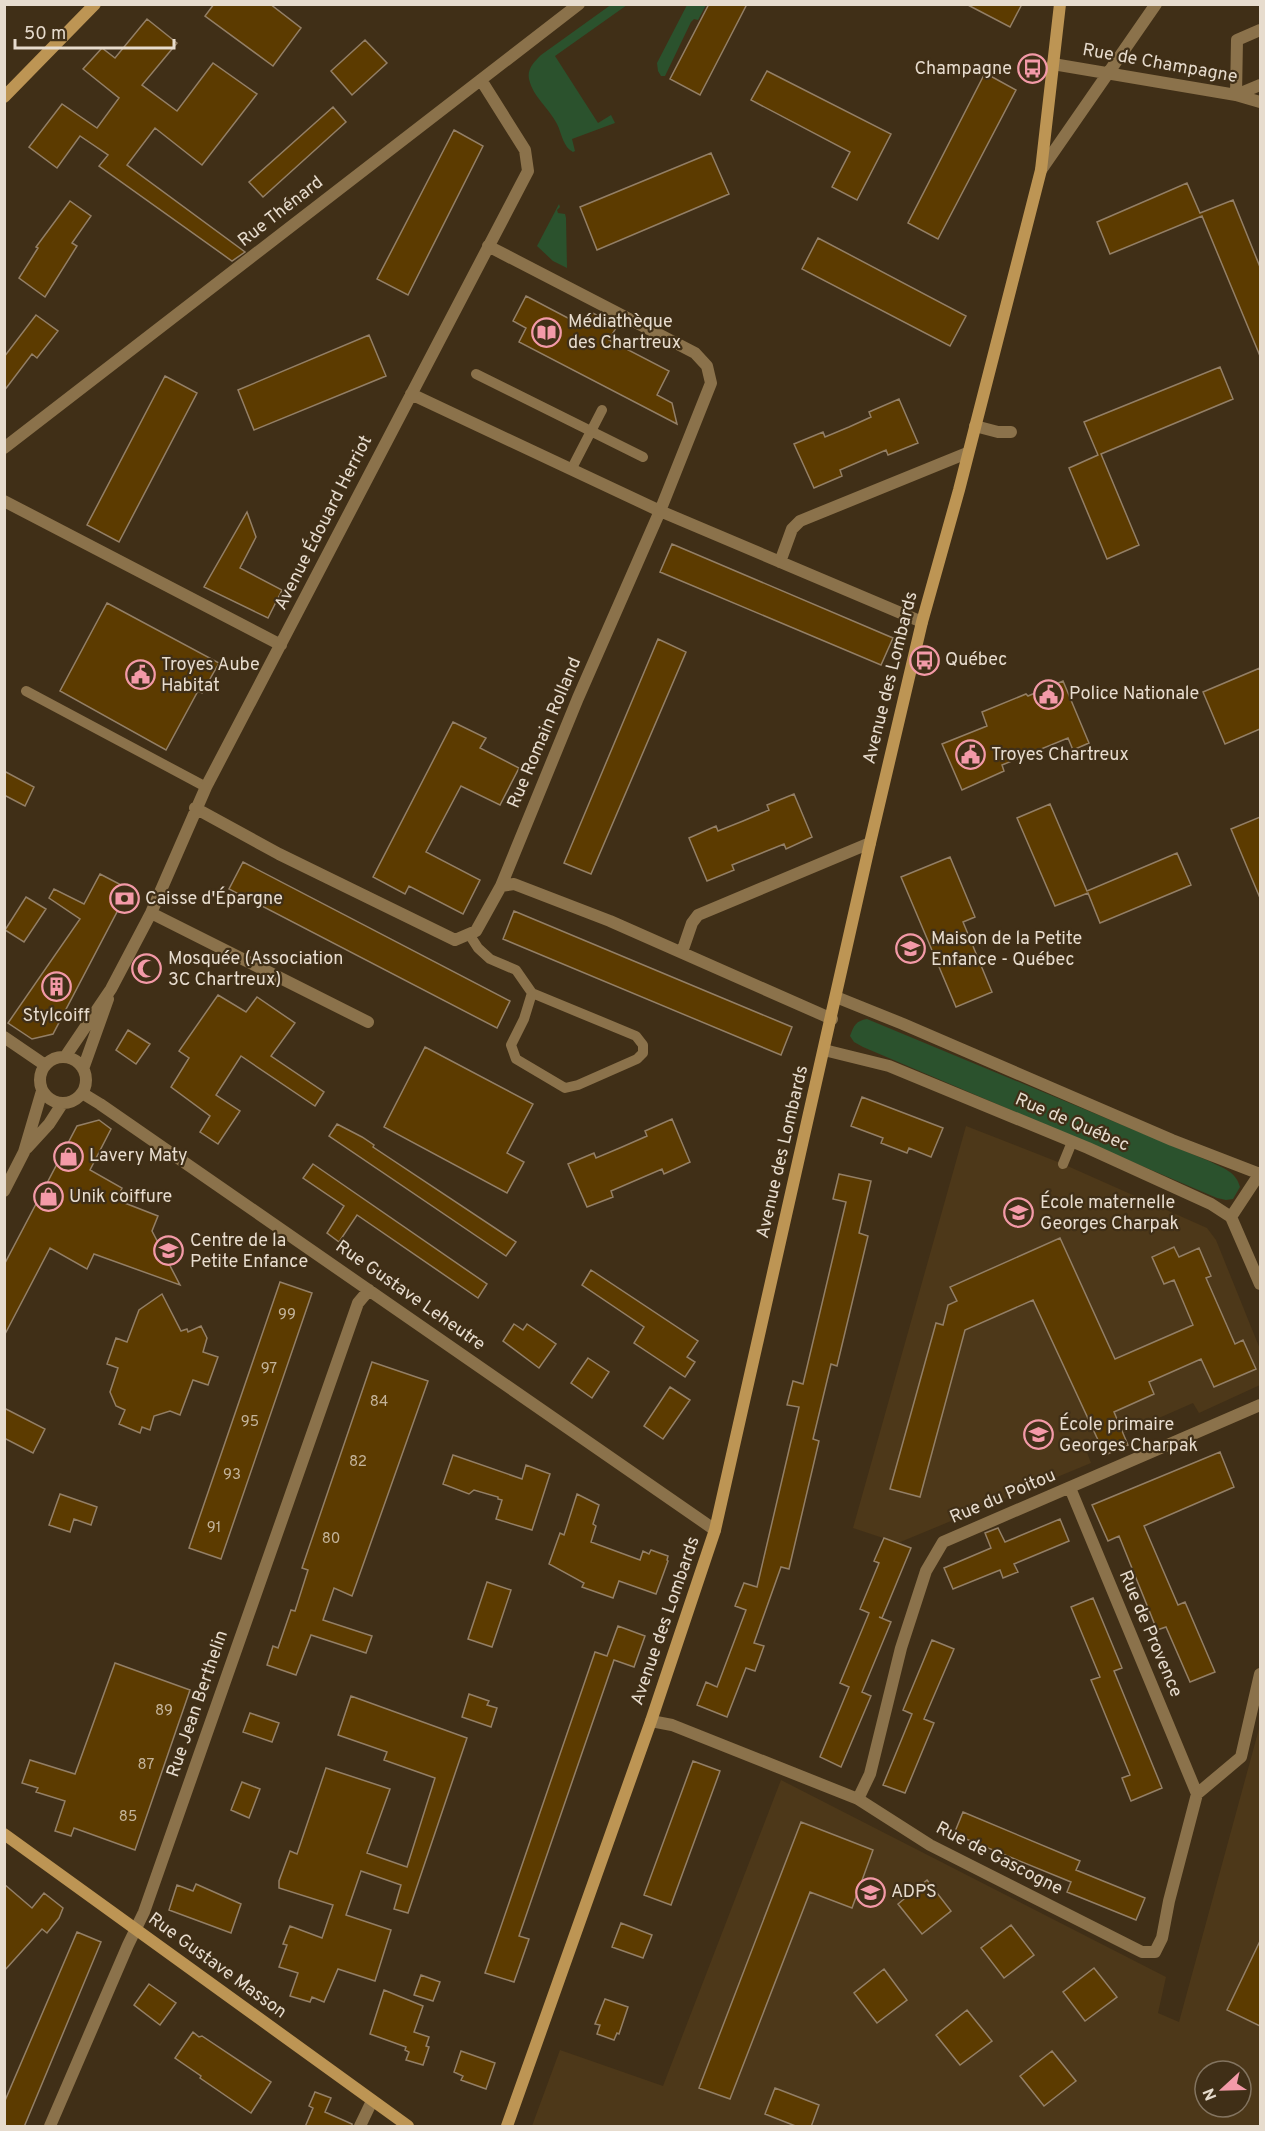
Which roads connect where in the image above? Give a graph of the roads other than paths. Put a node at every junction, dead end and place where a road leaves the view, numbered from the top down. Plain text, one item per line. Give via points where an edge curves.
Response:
1 (95, 4) edge
2 (579, 4) edge
3 (1060, 4) edge
4 (1156, 4) edge
5 (1260, 30) edge
6 (1053, 64) junction
7 (1108, 73) junction
8 (481, 80) junction
9 (1260, 85) edge
10 (1236, 95) junction
11 (4, 97) edge
12 (1260, 102) edge
13 (1041, 170) junction
14 (488, 246) junction
15 (476, 374) dead end
16 (411, 394) junction
17 (602, 410) dead end
18 (975, 426) junction
19 (591, 431) junction
20 (1011, 432) dead end
21 (4, 448) edge
22 (967, 453) junction
23 (643, 457) dead end
24 (572, 468) junction
25 (4, 501) edge
26 (660, 511) junction
27 (780, 562) junction
28 (922, 622) junction
29 (281, 645) junction
30 (26, 691) dead end
31 (206, 787) junction
32 (195, 808) junction
33 (870, 843) junction
34 (501, 886) junction
35 (151, 913) junction
36 (469, 934) junction
37 (682, 952) junction
38 (111, 988) junction
39 (532, 993) junction
40 (837, 997) junction
41 (831, 1019) junction
42 (368, 1022) dead end
43 (4, 1037) edge
44 (824, 1050) junction
45 (65, 1057) junction
46 (45, 1065) junction
47 (84, 1069) junction
48 (42, 1091) junction
49 (82, 1093) junction
50 (62, 1104) junction
51 (1072, 1142) junction
52 (24, 1152) junction
53 (1063, 1164) dead end
54 (1260, 1174) edge
55 (4, 1191) edge
56 (1231, 1217) junction
57 (1260, 1284) edge
58 (369, 1290) junction
59 (1260, 1405) edge
60 (1070, 1488) junction
61 (715, 1530) junction
62 (1260, 1674) edge
63 (651, 1721) junction
64 (1197, 1794) junction
65 (858, 1800) junction
66 (4, 1834) edge
67 (136, 1929) junction
68 (372, 2101) junction
69 (50, 2127) edge
70 (360, 2127) edge
71 (408, 2127) edge
72 (507, 2127) edge

1 - 11 street
2 - 8 street, Rue Thénard
3 - 6 street, Avenue des Lombards
4 - 7 street, Avenue des Lombards
5 - 10 street via 1237,40
6 - 7 street, Rue de Champagne
6 - 13 street, Avenue des Lombards
7 - 10 street, Rue de Champagne
7 - 13 street, Avenue des Lombards
8 - 14 street, Avenue Édouard Herriot via 525,150 528,171
8 - 21 street, Rue Thénard
9 - 10 street
10 - 12 street, Rue de Champagne
13 - 18 street, Avenue des Lombards
14 - 16 street, Avenue Édouard Herriot
14 - 26 street, Rue Romain Rolland via 694,353 707,366 711,383
15 - 19 lane
16 - 24 street
16 - 29 street, Avenue Édouard Herriot
17 - 19 lane
18 - 20 street
18 - 22 street, Avenue des Lombards
19 - 23 lane
19 - 24 lane
22 - 27 street via 800,521 792,529
22 - 28 street, Avenue des Lombards
24 - 26 street
25 - 29 street
26 - 27 street
26 - 34 street, Rue Romain Rolland
27 - 28 street
28 - 33 street, Avenue des Lombards
29 - 31 street, Avenue Édouard Herriot
30 - 31 lane
31 - 32 street, Avenue Édouard Herriot
32 - 35 street, Avenue Édouard Herriot
32 - 36 street via 437,932 455,940
33 - 37 street via 698,915
33 - 40 street, Avenue des Lombards
34 - 36 street, Rue Romain Rolland via 476,931
34 - 37 street via 514,884
35 - 38 street, Avenue Édouard Herriot
35 - 42 street
36 - 39 lane via 490,959 516,970
37 - 41 street
38 - 45 street, Avenue Édouard Herriot
38 - 47 street, Avenue Édouard Herriot
39 - 39 lane via 511,1045 516,1059 566,1088 643,1053 643,1045 636,1036
40 - 41 street, Avenue des Lombards
40 - 54 street, Rue de Québec
41 - 44 street, Avenue des Lombards
43 - 46 street
44 - 51 street, Rue de Québec via 889,1066
44 - 61 street, Avenue des Lombards
45 - 46 street
45 - 47 street
46 - 48 street via 39,1078
47 - 49 street
48 - 50 street via 50,1100
48 - 52 street
49 - 50 street
49 - 58 street, Rue Gustave Leheutre
50 - 52 street
51 - 53 lane
51 - 56 street, Rue de Québec via 1211,1204
52 - 55 street
54 - 56 street
56 - 57 street
58 - 61 street, Rue Gustave Leheutre
58 - 67 street, Rue Jean Berthelin via 358,1303
59 - 60 street, Rue du Poitou
60 - 64 street, Rue de Provence
60 - 65 street, Rue du Poitou via 943,1542 926,1571 901,1648 870,1774
61 - 63 street, Avenue des Lombards
62 - 64 street via 1240,1756
63 - 65 street, Rue de Gascogne via 672,1725
63 - 72 street, Avenue des Lombards
64 - 65 street, Rue de Gascogne via 1162,1938 1155,1952 1142,1952 941,1850
66 - 67 street, Rue Gustave Masson
67 - 68 street, Rue Gustave Masson
67 - 69 street, Rue Jean Berthelin
68 - 70 street
68 - 71 street, Rue Gustave Masson

